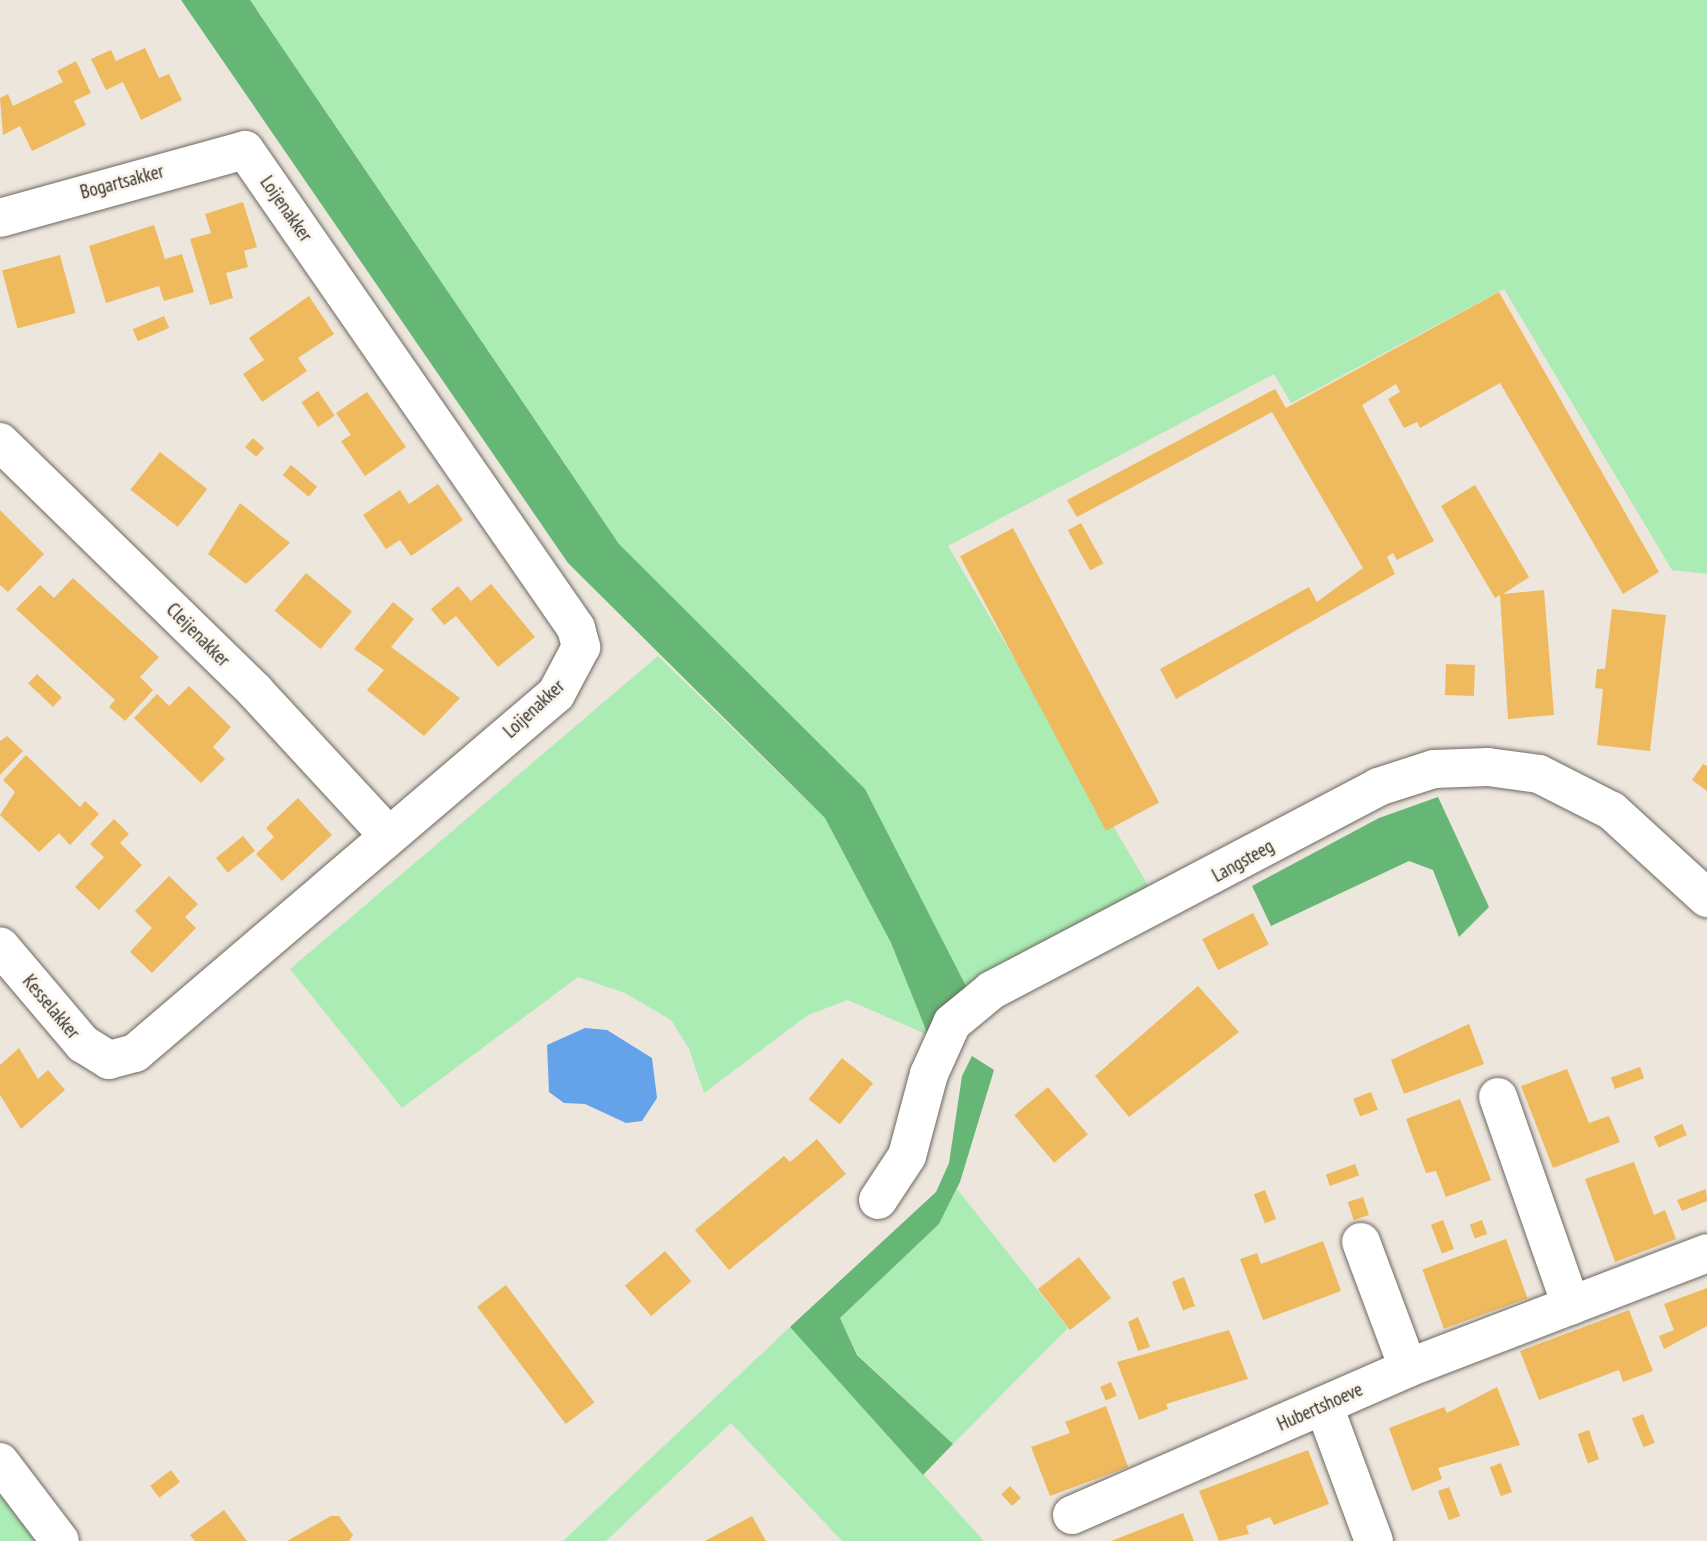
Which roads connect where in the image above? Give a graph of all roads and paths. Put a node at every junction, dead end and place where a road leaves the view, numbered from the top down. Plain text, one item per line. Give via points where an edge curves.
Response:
1 (245, 150) joint
2 (0, 218) edge
3 (0, 442) edge
4 (388, 835) junction
5 (1707, 898) edge
6 (0, 946) edge
7 (109, 1060) joint
8 (1498, 1097) dead end
9 (878, 1200) dead end
10 (1360, 1242) dead end
11 (1707, 1253) edge
12 (1571, 1306) junction
13 (1408, 1368) junction
14 (1324, 1406) junction
15 (0, 1462) edge
16 (1072, 1515) dead end
17 (60, 1541) edge
18 (1374, 1541) edge

1 - 2 street, Bogartsakker
1 - 4 street, Loijenakker via 576,628 581,647 556,694
3 - 4 street, Cleijenakker via 255,691
4 - 7 street, Loijenakker via 135,1053
5 - 9 street, Langsteeg via 1612,811 1539,774 1488,766 1434,769 1378,787 992,990 962,1015 929,1074 908,1156
6 - 7 street, Kesselakker via 83,1044
8 - 12 street
10 - 13 street
11 - 12 street, Hubertshoeve
12 - 13 street, Hubertshoeve
13 - 14 street, Hubertshoeve
14 - 16 street, Hubertshoeve
14 - 18 street
15 - 17 street

